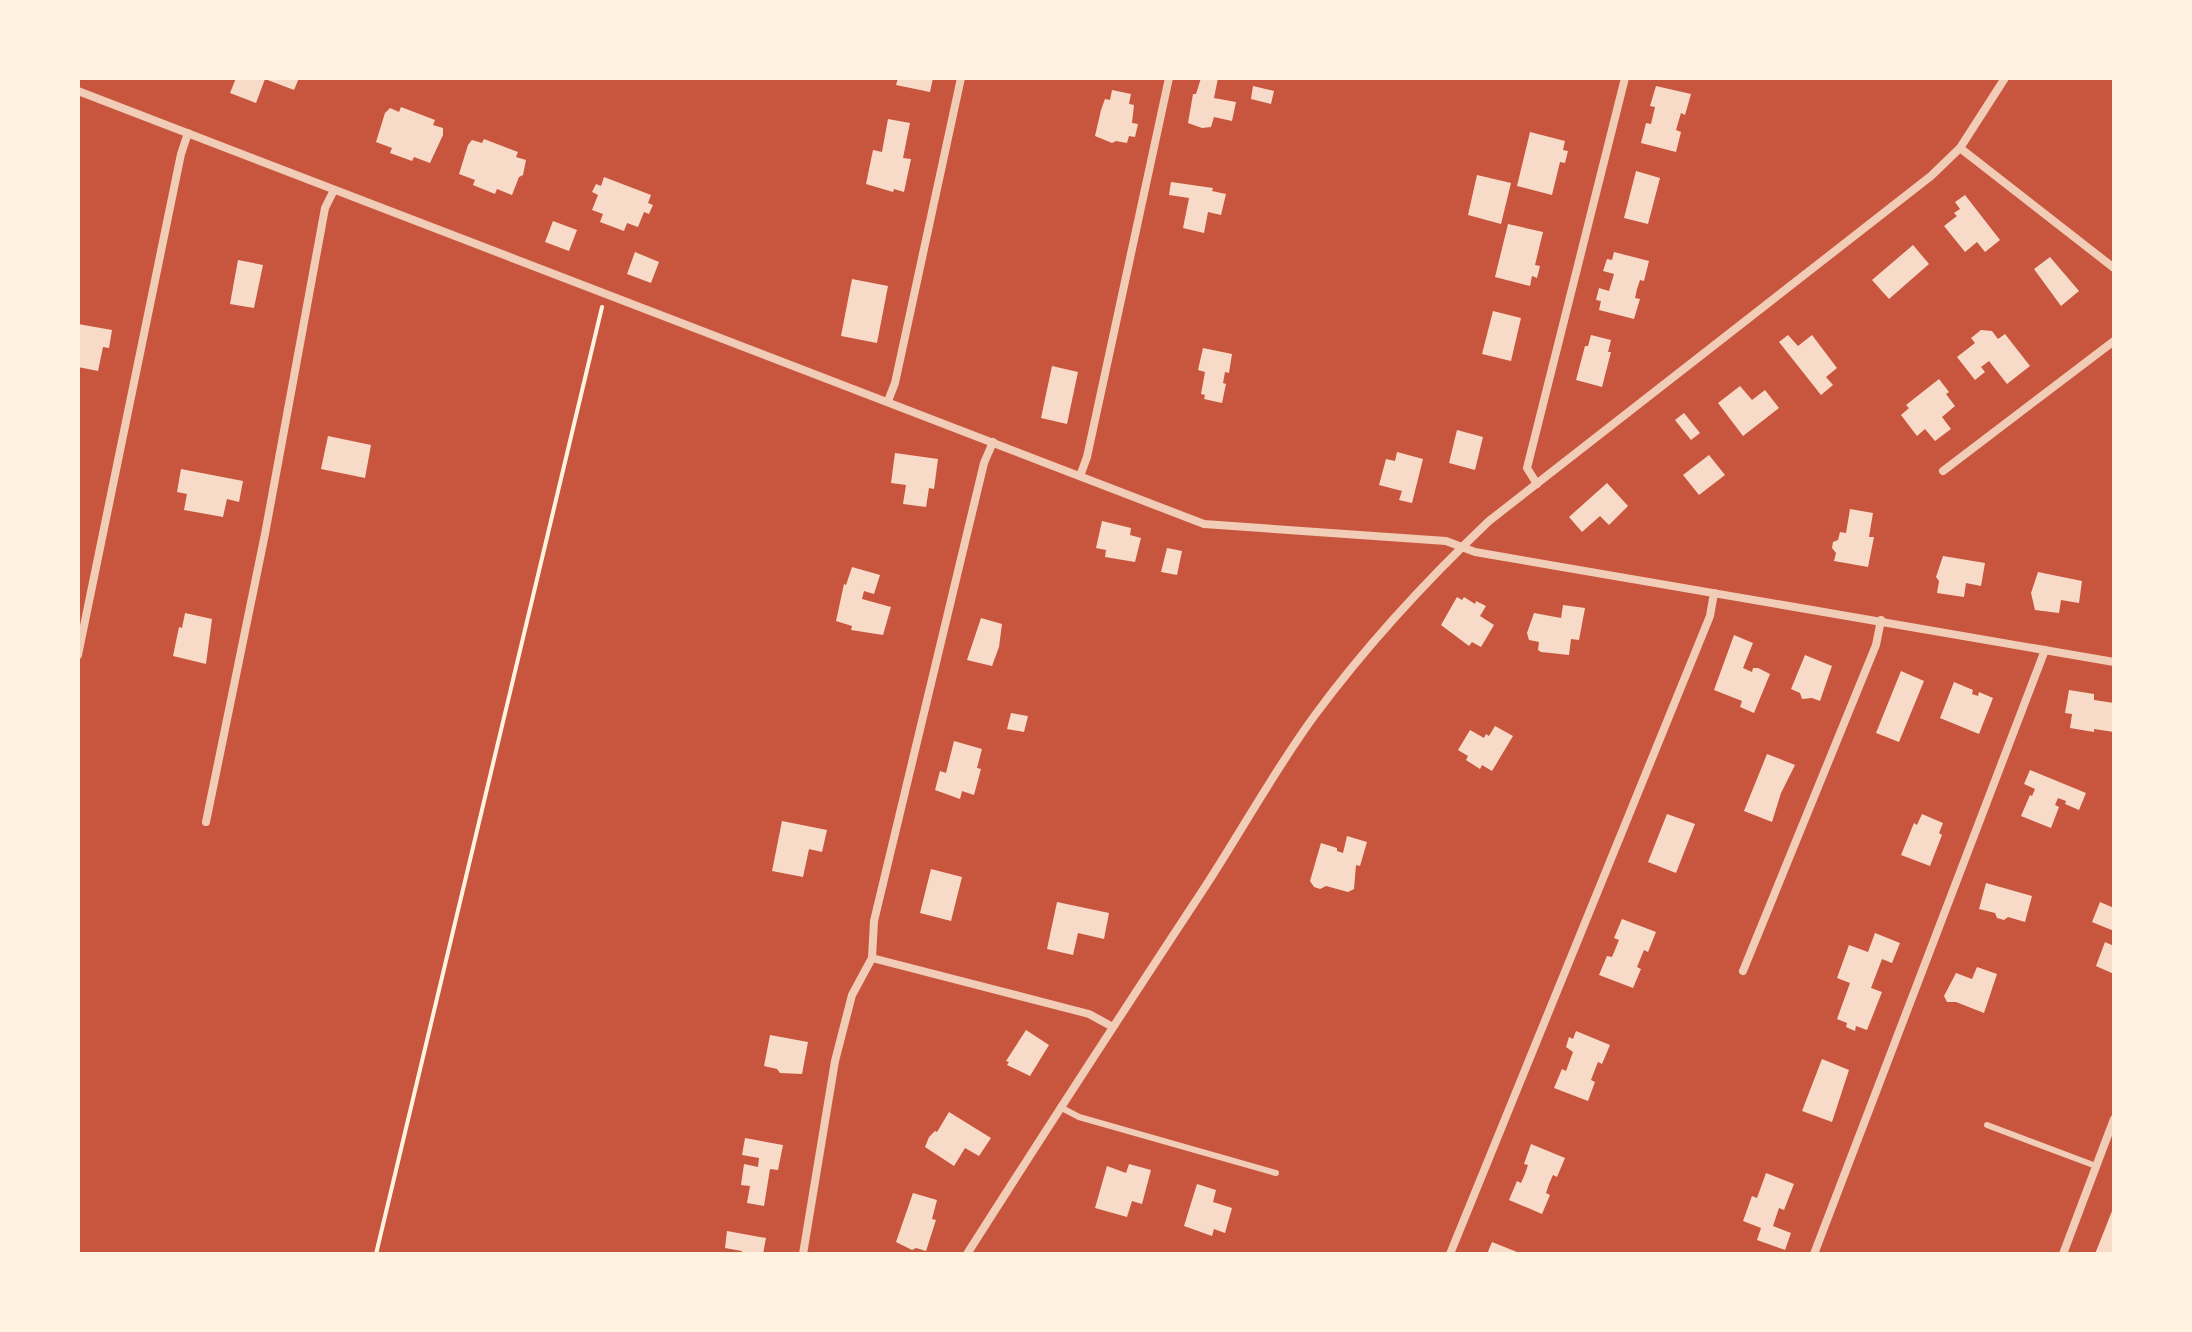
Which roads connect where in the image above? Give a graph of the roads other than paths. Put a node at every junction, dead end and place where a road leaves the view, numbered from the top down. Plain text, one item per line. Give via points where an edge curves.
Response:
1 (961, 78) edge
2 (1169, 78) edge
3 (1625, 78) edge
4 (2005, 78) edge
5 (78, 91) edge
6 (188, 133) junction
7 (1960, 148) junction
8 (334, 190) junction
9 (2114, 268) edge
10 (2114, 341) edge
11 (888, 401) junction
12 (993, 442) junction
13 (1943, 471) dead end
14 (1080, 476) junction
15 (1537, 484) junction
16 (1461, 547) junction
17 (1714, 593) junction
18 (1881, 620) junction
19 (2045, 650) junction
20 (78, 655) edge
21 (2114, 662) edge
22 (206, 822) dead end
23 (872, 958) junction
24 (1743, 971) dead end
25 (1111, 1026) junction
26 (1060, 1107) junction
27 (2114, 1119) edge
28 (1987, 1125) dead end
29 (2096, 1166) junction
30 (1276, 1173) dead end
31 (803, 1254) edge
32 (967, 1254) edge
33 (1450, 1254) edge
34 (1814, 1254) edge
35 (2063, 1254) edge

1 - 11 street
2 - 14 street
3 - 15 street via 1527,468
4 - 7 street
5 - 6 street
6 - 8 street
6 - 20 street
7 - 9 street
7 - 15 street
8 - 11 street
8 - 22 street via 325,208
10 - 13 street
11 - 12 street
12 - 14 street
12 - 23 street via 874,921
14 - 16 street via 1204,524 1446,541
15 - 16 street
16 - 17 street
16 - 25 street via 1315,715
17 - 18 street
17 - 33 street via 1710,616
18 - 19 street
18 - 24 street via 1876,645
19 - 21 street
19 - 34 street
23 - 25 street via 1089,1014
23 - 31 street via 852,995 835,1061
25 - 26 street
26 - 30 lane via 1079,1117
26 - 32 street
27 - 29 street
28 - 29 lane
29 - 35 street

